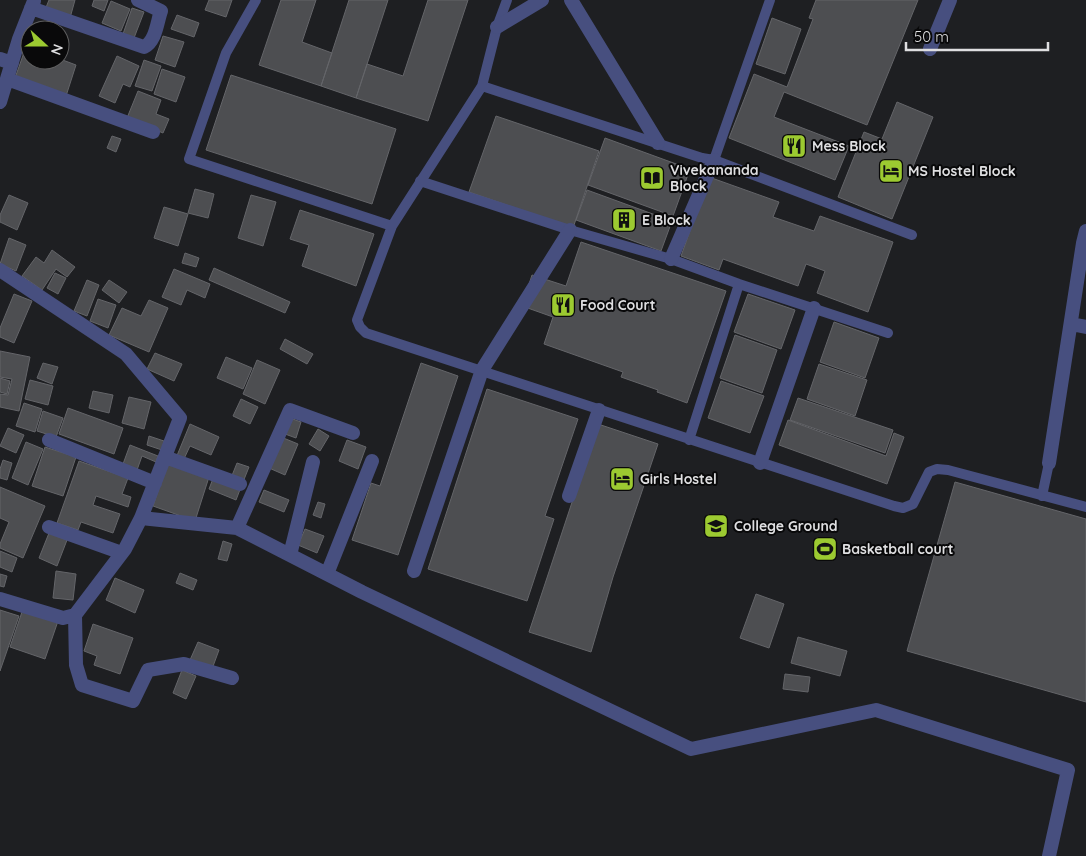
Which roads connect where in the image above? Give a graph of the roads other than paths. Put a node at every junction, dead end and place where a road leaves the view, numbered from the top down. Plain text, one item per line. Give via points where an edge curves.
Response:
1 (138, 0) edge
2 (256, 0) edge
3 (507, 0) edge
4 (542, 0) edge
5 (571, 0) edge
6 (770, 0) edge
7 (950, 0) edge
8 (33, 4) edge
9 (497, 27) junction
10 (930, 49) dead end
11 (6, 61) edge
12 (7, 79) junction
13 (482, 86) junction
14 (0, 102) edge
15 (153, 132) dead end
16 (658, 143) junction
17 (714, 160) junction
18 (420, 181) junction
19 (392, 226) junction
20 (570, 230) junction
21 (1086, 231) edge
22 (912, 234) dead end
23 (671, 259) junction
24 (0, 270) edge
25 (739, 284) junction
26 (814, 308) junction
27 (1070, 324) junction
28 (1086, 327) edge
29 (888, 333) dead end
30 (482, 370) junction
31 (599, 410) junction
32 (352, 433) dead end
33 (49, 440) dead end
34 (689, 440) junction
35 (165, 456) junction
36 (372, 461) dead end
37 (313, 462) dead end
38 (760, 463) junction
39 (1049, 463) joint
40 (155, 483) junction
41 (240, 484) dead end
42 (570, 496) dead end
43 (1042, 496) junction
44 (1086, 507) edge
45 (141, 518) junction
46 (49, 527) dead end
47 (237, 528) junction
48 (122, 553) junction
49 (290, 555) junction
50 (414, 571) dead end
51 (327, 574) junction
52 (0, 600) edge
53 (75, 615) junction
54 (232, 678) dead end
55 (1050, 856) edge

1 - 8 street via 161,11 153,39 144,47
2 - 19 lane via 226,53 189,159
3 - 9 lane
4 - 9 street
5 - 16 street
6 - 17 lane
7 - 10 street
8 - 11 street
9 - 13 lane
11 - 12 street
12 - 14 street
12 - 15 street
13 - 16 lane
13 - 18 lane
16 - 17 lane
17 - 22 lane
17 - 23 street
18 - 19 lane
18 - 20 lane
19 - 30 lane via 357,320 360,327 366,333
20 - 23 lane
20 - 30 street
21 - 27 street
23 - 25 lane
24 - 35 street via 126,354 180,418
25 - 26 lane
25 - 34 lane
26 - 29 lane
26 - 38 street
27 - 28 street
27 - 39 street
30 - 31 lane
30 - 50 street
31 - 34 lane
31 - 42 street
32 - 47 street via 290,410
33 - 40 street
34 - 38 lane
35 - 40 street
35 - 41 street
36 - 51 street
37 - 49 street
38 - 43 lane via 903,508 913,504 929,472 937,469
39 - 43 lane
40 - 45 street
43 - 44 lane
45 - 47 street
45 - 48 street
46 - 48 street
47 - 49 street
48 - 53 street
49 - 51 street
51 - 55 street via 690,748 876,710 1068,770
52 - 53 street via 63,618
53 - 54 street via 76,665 82,685 133,701 148,670 184,664

